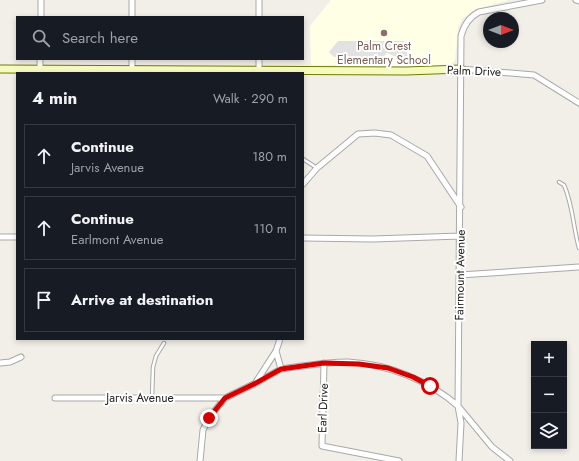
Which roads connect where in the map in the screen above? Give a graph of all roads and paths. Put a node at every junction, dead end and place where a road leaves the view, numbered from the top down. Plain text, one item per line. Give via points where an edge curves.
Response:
1 (41, 0) edge
2 (132, 0) edge
3 (259, 0) edge
4 (542, 0) edge
5 (576, 0) edge
6 (579, 1) edge
7 (41, 16) edge
8 (132, 16) edge
9 (259, 16) edge
10 (40, 60) edge
11 (132, 60) edge
12 (259, 60) edge
13 (0, 69) edge
14 (40, 69) junction
15 (132, 69) junction
16 (461, 69) junction
17 (259, 70) junction
18 (579, 103) edge
19 (304, 160) edge
20 (317, 168) junction
21 (559, 182) dead end
22 (304, 183) edge
23 (461, 207) junction
24 (460, 236) junction
25 (0, 237) edge
26 (16, 237) edge
27 (304, 238) edge
28 (579, 248) edge
29 (579, 267) edge
30 (460, 275) junction
31 (280, 340) edge
32 (164, 343) dead end
33 (276, 351) junction
34 (21, 357) dead end
35 (0, 363) edge
36 (324, 363) junction
37 (281, 369) junction
38 (254, 384) junction
39 (55, 398) dead end
40 (152, 398) junction
41 (225, 398) junction
42 (458, 406) junction
43 (200, 461) edge
44 (399, 461) edge
45 (459, 461) edge
46 (510, 461) edge

1 - 7 street
2 - 8 street
3 - 9 street
4 - 16 street, Fairmount Avenue via 473,15 463,28 461,36
5 - 6 street
10 - 14 street
11 - 15 street
12 - 17 street
13 - 14 street, Palm Drive
14 - 15 street, Palm Drive
15 - 17 street, Palm Drive
16 - 17 street, Palm Drive
16 - 18 street, Palm Drive via 534,75
16 - 23 street, Fairmount Avenue
19 - 20 lane
20 - 22 street
20 - 23 street via 358,134 391,135 427,156
21 - 28 lane via 564,185 573,211
23 - 24 street, Fairmount Avenue
24 - 27 street
24 - 30 street, Fairmount Avenue
25 - 26 street
29 - 30 street
30 - 42 street, Fairmount Avenue
31 - 33 street
32 - 40 lane via 153,367
33 - 37 street
33 - 38 street
34 - 35 street
36 - 37 street
36 - 42 street via 348,362 388,368 413,377
36 - 44 street, Earl Drive via 322,446
37 - 38 street
38 - 41 street
39 - 40 street, Jarvis Avenue
40 - 41 street, Jarvis Avenue
41 - 43 street via 203,430
42 - 45 street via 461,423
42 - 46 street via 492,447

